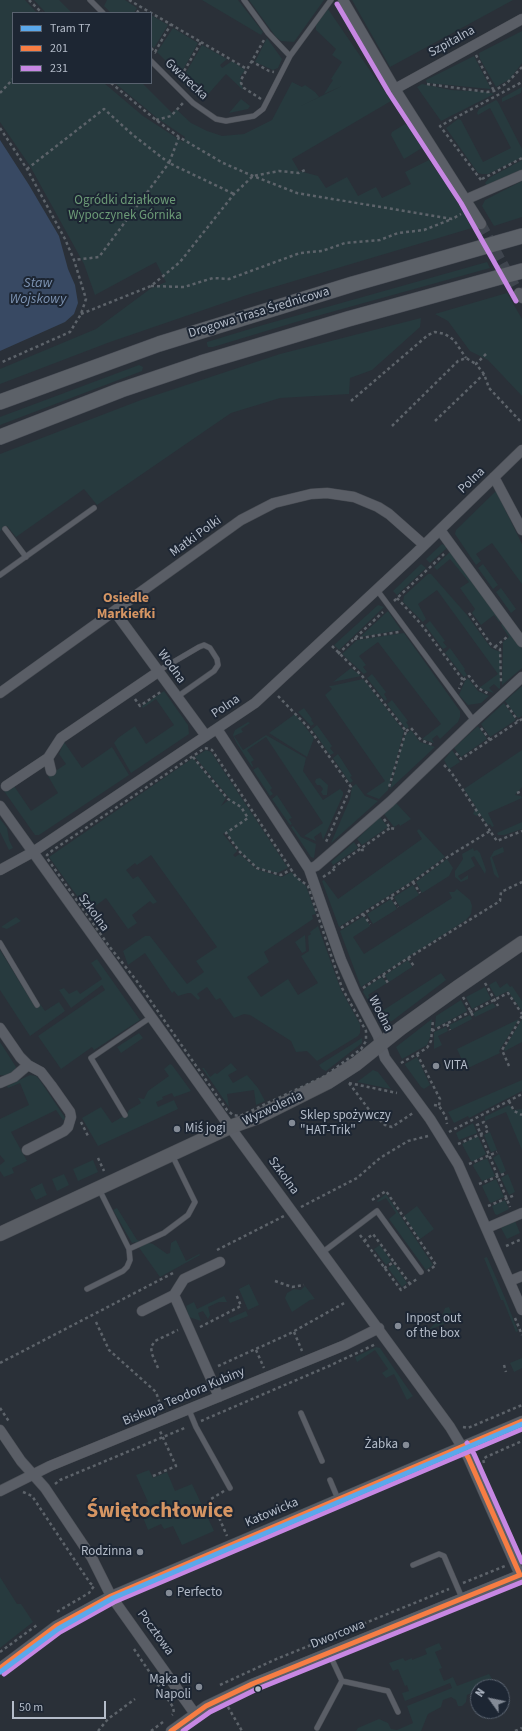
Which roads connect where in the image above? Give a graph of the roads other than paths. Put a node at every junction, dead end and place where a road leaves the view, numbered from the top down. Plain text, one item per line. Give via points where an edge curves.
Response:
1 (90, 0) edge
2 (244, 0) edge
3 (331, 0) edge
4 (343, 0) edge
5 (102, 12) edge
6 (522, 19) edge
7 (290, 56) junction
8 (152, 62) edge
9 (395, 88) junction
10 (522, 175) edge
11 (467, 200) junction
12 (482, 224) tunnel mouth
13 (522, 236) edge
14 (522, 272) edge
15 (0, 402) edge
16 (0, 437) edge
17 (522, 450) edge
18 (494, 477) junction
19 (94, 508) dead end
20 (5, 529) dead end
21 (440, 530) junction
22 (522, 530) edge
23 (424, 545) junction
24 (26, 557) junction
25 (0, 575) edge
26 (377, 590) junction
27 (115, 612) junction
28 (522, 642) edge
29 (158, 672) junction
30 (522, 677) edge
31 (0, 693) edge
32 (177, 697) junction
33 (474, 721) junction
34 (217, 729) junction
35 (206, 736) junction
36 (48, 758) junction
37 (50, 771) dead end
38 (6, 786) dead end
39 (0, 806) edge
40 (33, 852) junction
41 (309, 869) junction
42 (0, 870) edge
43 (0, 943) edge
44 (522, 943) edge
45 (37, 1005) dead end
46 (152, 1017) junction
47 (0, 1028) edge
48 (381, 1044) junction
49 (28, 1065) junction
50 (0, 1083) edge
51 (125, 1115) dead end
52 (230, 1127) junction
53 (27, 1150) dead end
54 (172, 1154) junction
55 (98, 1188) junction
56 (518, 1215) edge
57 (487, 1228) junction
58 (1, 1232) edge
59 (129, 1250) junction
60 (323, 1252) junction
61 (220, 1262) dead end
62 (422, 1272) dead end
63 (522, 1276) edge
64 (510, 1281) junction
65 (87, 1289) dead end
66 (174, 1295) junction
67 (522, 1310) edge
68 (142, 1311) dead end
69 (379, 1328) junction
70 (219, 1397) junction
71 (189, 1410) junction
72 (301, 1413) dead end
73 (522, 1421) edge
74 (0, 1430) edge
75 (461, 1446) junction
76 (322, 1461) dead end
77 (32, 1474) junction
78 (330, 1480) dead end
79 (230, 1488) road end
80 (0, 1491) edge
81 (338, 1499) junction
82 (412, 1565) dead end
83 (521, 1574) edge
84 (112, 1596) junction
85 (462, 1598) junction
86 (329, 1653) junction
87 (0, 1668) edge
88 (342, 1681) junction
89 (398, 1712) dead end
90 (195, 1714) junction
91 (317, 1728) dead end
92 (170, 1731) edge

1 - 5 lane
2 - 7 lane via 268,33
3 - 7 lane, Gwarecka
4 - 9 street
6 - 9 street, Szpitalna
7 - 8 lane, Gwarecka via 262,109 254,116 226,122 204,111
9 - 11 street
10 - 11 street
11 - 12 street
13 - 15 main road, Drogowa Trasa Średnicowa via 353,284 159,344
14 - 16 main road via 348,319 201,363 121,390
17 - 18 street, Polna
18 - 21 street, Polna
18 - 22 street
19 - 24 lane
20 - 24 lane
21 - 23 street, Polna
21 - 28 street
23 - 26 street, Polna
23 - 27 street, Matki Polki via 390,514 367,501 327,493 299,495 274,503 241,520
24 - 25 lane
26 - 33 lane
26 - 34 street, Polna via 255,703
27 - 29 street, Wodna
27 - 31 street, Matki Polki
29 - 32 street, Wodna
29 - 32 lane via 199,646 210,648 217,659 218,665 214,671
29 - 36 street via 61,738
30 - 33 street
32 - 35 street, Wodna
33 - 41 street via 390,802 316,866
34 - 35 street, Polna
34 - 41 street, Wodna
35 - 40 street, Polna
36 - 37 street
36 - 38 street
39 - 40 street, Szkolna
40 - 42 street, Polna
40 - 46 street, Szkolna
41 - 48 street, Wodna via 347,976
43 - 45 lane
44 - 48 street, Wyzwolenia
46 - 51 lane via 91,1058
46 - 52 street, Szkolna
47 - 49 street
48 - 52 street, Wyzwolenia via 328,1082 258,1117
48 - 57 street, Wodna via 385,1058 446,1134
49 - 50 street via 14,1077
49 - 53 street via 41,1072 71,1117 64,1131
52 - 54 street, Wyzwolenia
52 - 60 street, Szkolna
54 - 55 street, Wyzwolenia
54 - 59 lane via 195,1202 188,1215 164,1233
55 - 58 street, Wyzwolenia
55 - 59 lane
56 - 57 street
57 - 64 street, Wodna
59 - 65 lane via 130,1260 127,1268
60 - 62 lane via 377,1211
60 - 69 street, Szkolna
61 - 66 street via 184,1279
63 - 64 street
64 - 67 street, Wodna
66 - 68 street
66 - 70 street
69 - 70 street, Biskupa Teodora Kubiny via 345,1345
69 - 75 street, Szkolna
70 - 71 street, Biskupa Teodora Kubiny
71 - 77 street, Biskupa Teodora Kubiny via 161,1417
71 - 79 lane
72 - 76 lane
73 - 75 street, Katowicka
74 - 77 street, Pocztowa
75 - 81 street, Katowicka
75 - 83 street, Szkolna
77 - 80 street, Biskupa Teodora Kubiny
77 - 84 street, Pocztowa via 45,1488 92,1558
78 - 81 lane
81 - 84 street, Katowicka
82 - 85 lane via 439,1554 444,1556
83 - 85 street, Dworcowa
84 - 87 street, Katowicka via 56,1626
84 - 90 street, Pocztowa
85 - 86 street, Dworcowa
86 - 88 lane
86 - 90 street, Dworcowa via 238,1690
88 - 89 lane via 388,1691
88 - 91 lane
90 - 92 street, Dworcowa

